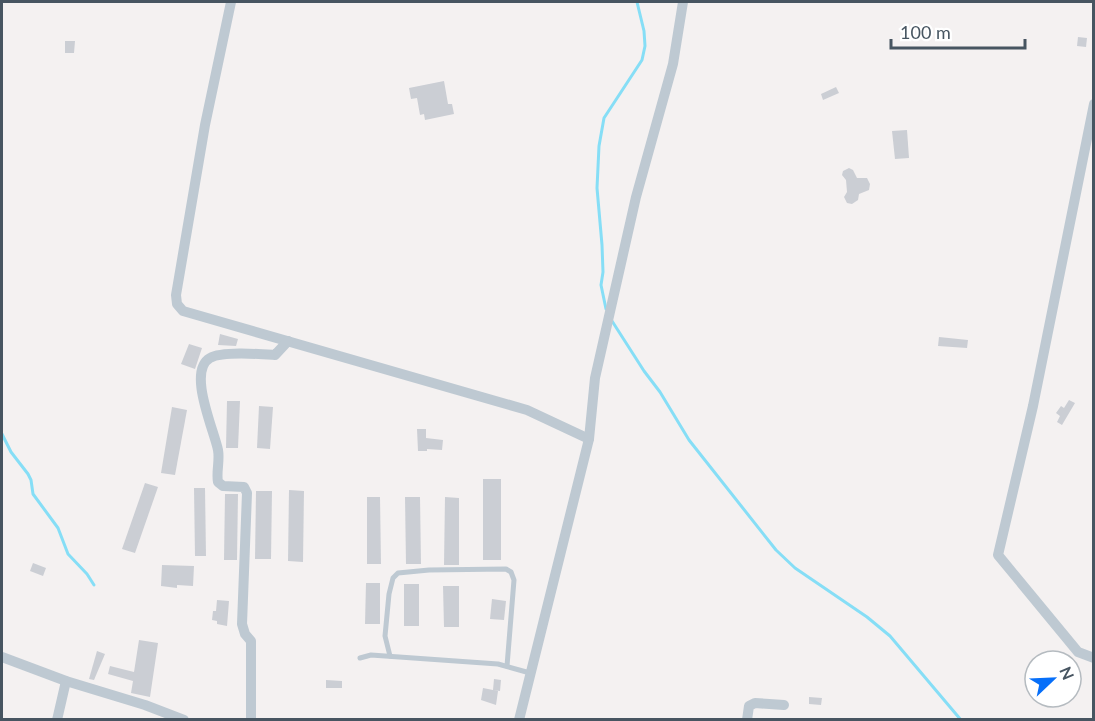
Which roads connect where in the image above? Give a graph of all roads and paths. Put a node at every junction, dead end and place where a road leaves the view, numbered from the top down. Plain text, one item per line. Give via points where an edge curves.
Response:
1 (231, 2) edge
2 (683, 2) edge
3 (1094, 104) edge
4 (288, 341) junction
5 (589, 439) junction
6 (390, 656) junction
7 (2, 657) edge
8 (360, 658) dead end
9 (1094, 658) edge
10 (507, 666) junction
11 (531, 673) junction
12 (66, 681) junction
13 (784, 705) dead end
14 (57, 720) edge
15 (184, 720) edge
16 (251, 720) edge
17 (519, 720) edge
18 (747, 720) edge

1 - 4 street via 205,125 177,304 195,316
2 - 5 street via 673,64 639,187 595,378
3 - 9 street via 1033,406 998,555 1078,652
4 - 5 street via 527,410
4 - 16 street via 274,355 209,358 200,373 219,453 218,482 244,488 248,494 242,624 251,641
5 - 11 street
6 - 8 lane
6 - 10 lane
6 - 10 lane via 386,636 388,602 393,578 398,573 506,569 514,580
7 - 12 street
10 - 11 lane
11 - 17 street
12 - 14 street
12 - 15 street
13 - 18 street via 755,703 749,706

